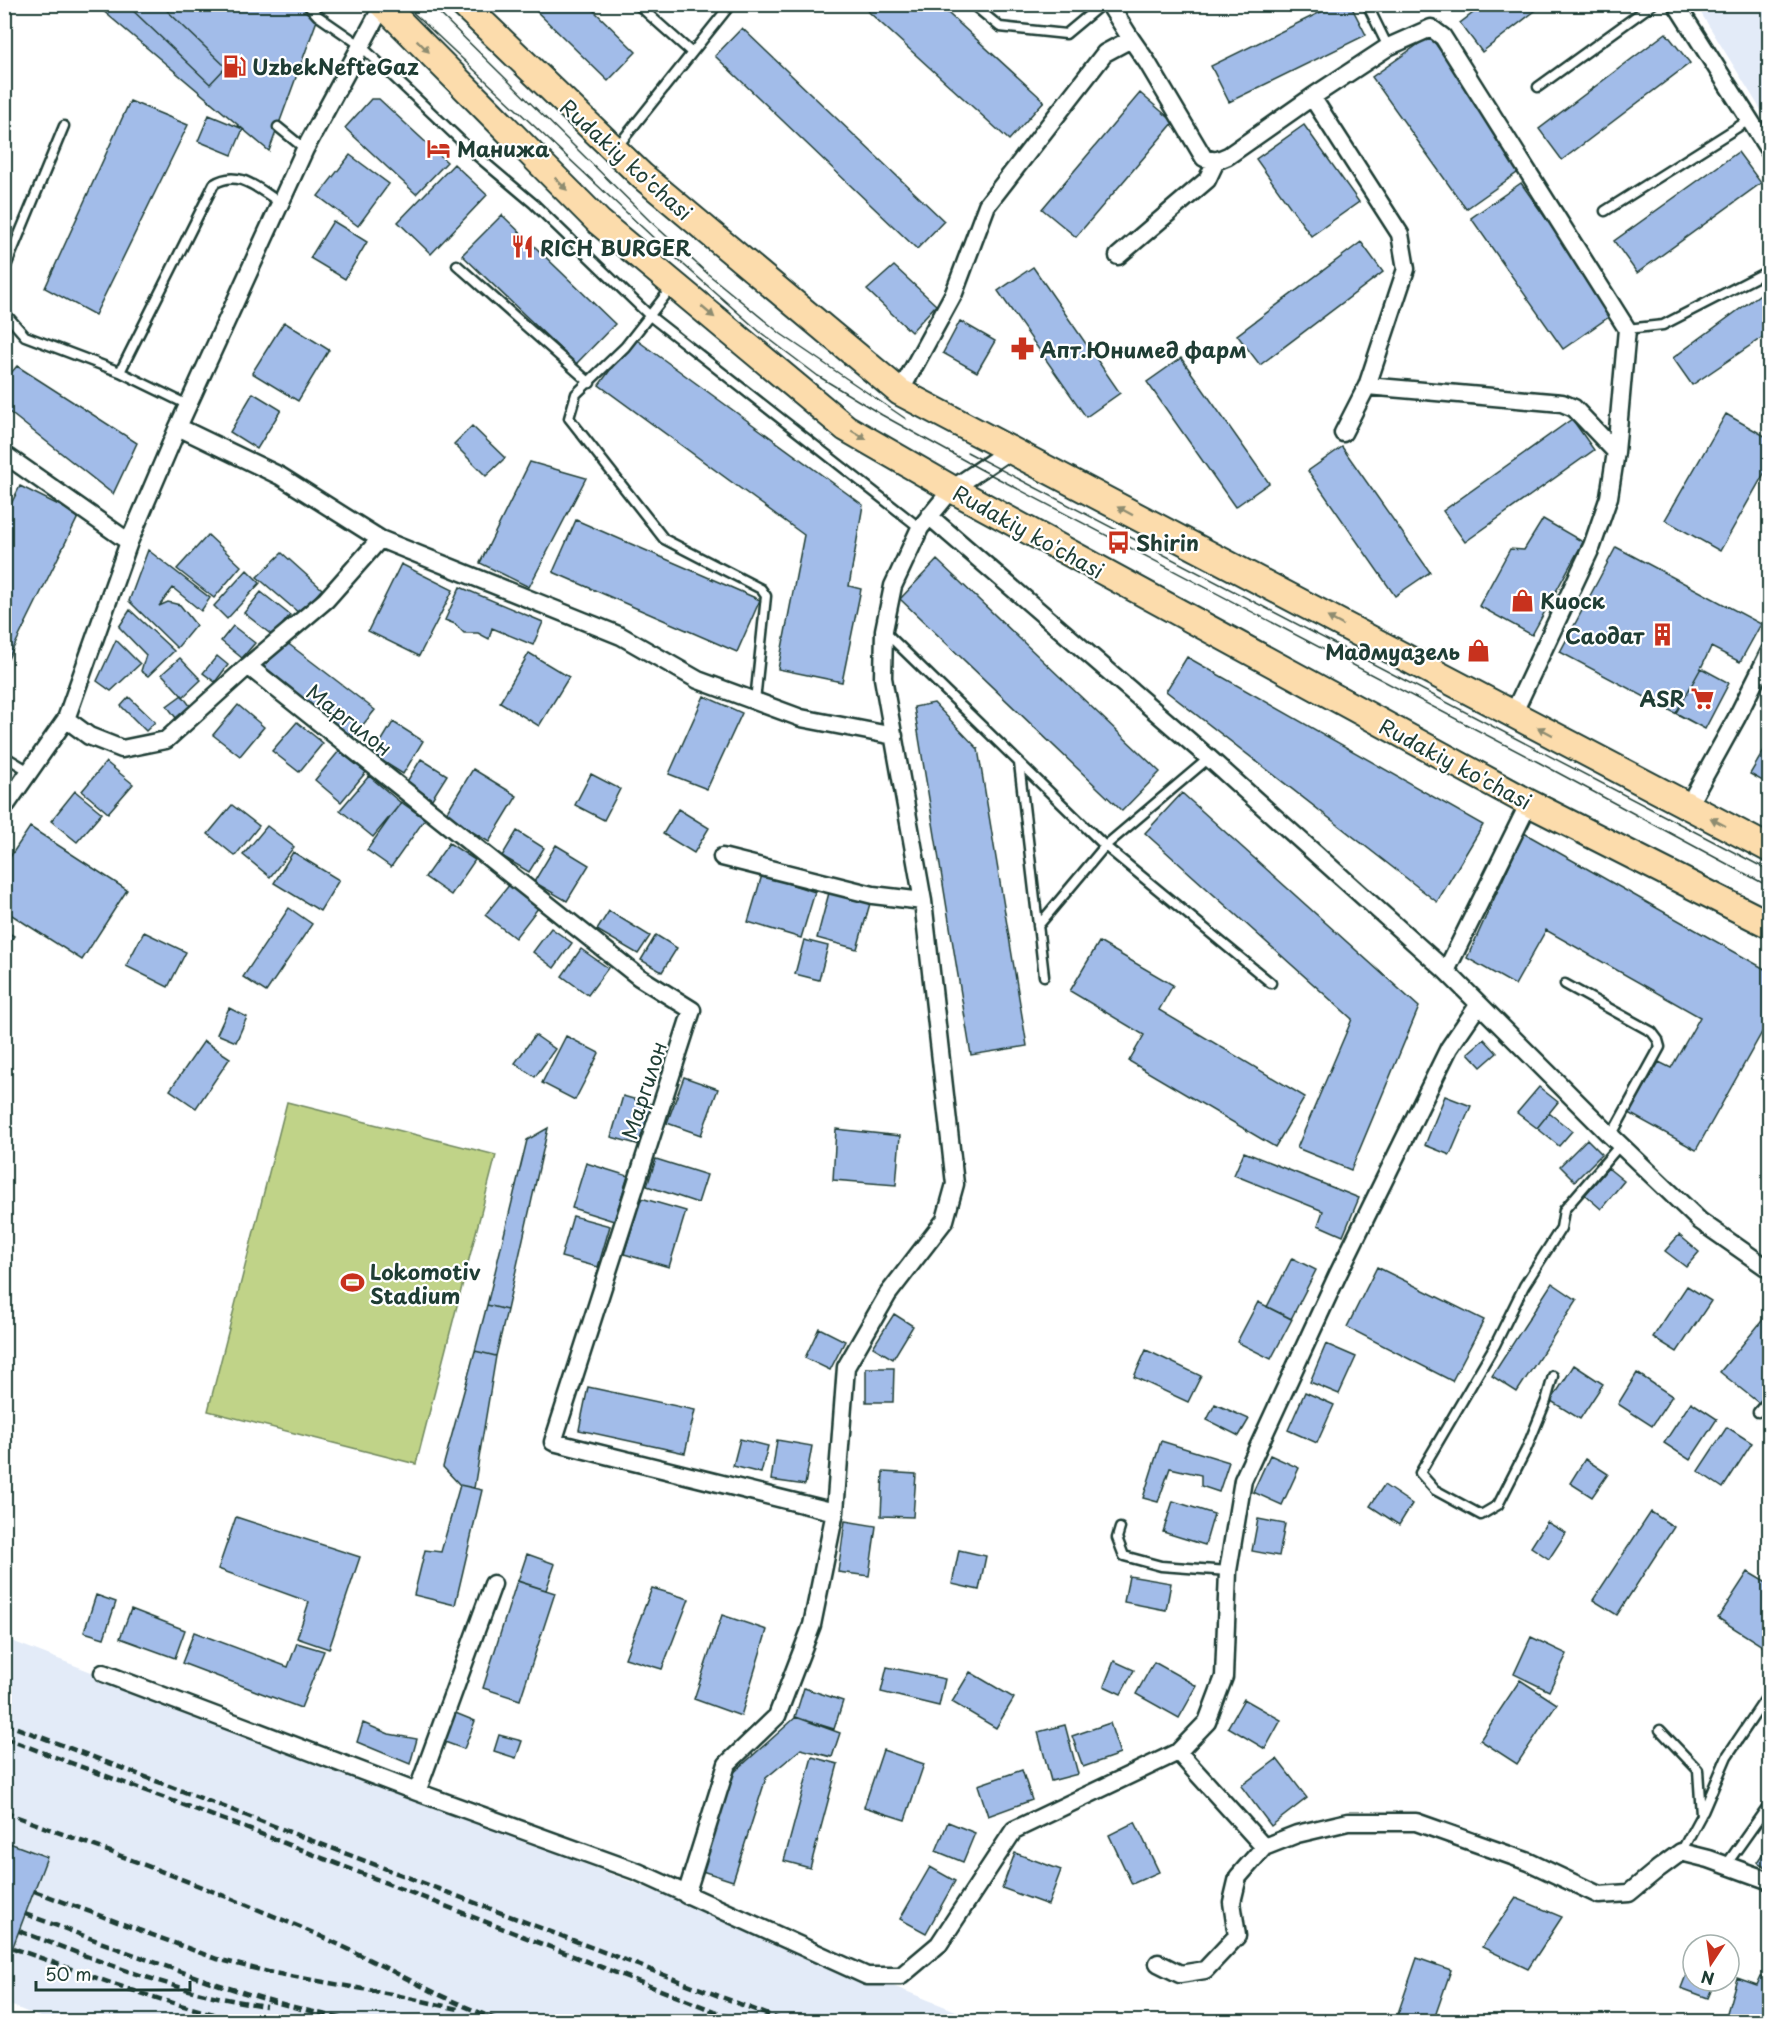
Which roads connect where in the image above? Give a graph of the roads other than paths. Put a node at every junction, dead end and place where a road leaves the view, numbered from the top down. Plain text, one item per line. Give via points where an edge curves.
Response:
1 (307, 4) edge
2 (463, 4) edge
3 (637, 4) edge
4 (731, 4) edge
5 (972, 4) edge
6 (1102, 4) edge
7 (1109, 4) edge
8 (1367, 4) edge
9 (1653, 4) edge
10 (1676, 4) edge
11 (383, 5) edge
12 (1131, 39) junction
13 (360, 45) junction
14 (1388, 47) junction
15 (692, 53) junction
16 (1538, 87) dead end
17 (1312, 97) junction
18 (1749, 120) junction
19 (64, 126) dead end
20 (278, 127) dead end
21 (304, 149) junction
22 (614, 150) junction
23 (1770, 152) edge
24 (1216, 161) junction
25 (281, 204) junction
26 (1605, 211) dead end
27 (1118, 256) dead end
28 (457, 265) dead end
29 (1770, 270) edge
30 (4, 271) edge
31 (674, 285) junction
32 (4, 312) edge
33 (650, 316) junction
34 (1627, 329) junction
35 (120, 372) junction
36 (590, 383) junction
37 (1367, 386) junction
38 (900, 392) junction
39 (188, 405) junction
40 (178, 427) junction
41 (1343, 433) dead end
42 (1010, 450) junction
43 (1616, 452) junction
44 (7, 460) edge
45 (952, 489) junction
46 (924, 522) junction
47 (380, 539) junction
48 (129, 542) junction
49 (884, 630) junction
50 (1770, 651) edge
51 (248, 666) junction
52 (755, 700) junction
53 (1513, 714) junction
54 (66, 719) junction
55 (894, 736) junction
56 (4, 756) edge
57 (1209, 758) junction
58 (1019, 762) junction
59 (29, 771) junction
60 (1529, 803) junction
61 (1688, 806) junction
62 (4, 808) edge
63 (1105, 846) junction
64 (1770, 849) edge
65 (722, 856) dead end
66 (923, 901) junction
67 (1770, 925) edge
68 (1038, 926) junction
69 (1446, 971) junction
70 (1044, 976) dead end
71 (1271, 984) dead end
72 (1564, 984) dead end
73 (1479, 1004) junction
74 (1616, 1140) junction
75 (1770, 1270) edge
76 (1552, 1376) dead end
77 (1770, 1398) edge
78 (1758, 1412) dead end
79 (835, 1512) junction
80 (1120, 1528) dead end
81 (1228, 1571) junction
82 (493, 1584) dead end
83 (103, 1673) dead end
84 (1770, 1692) edge
85 (1660, 1730) dead end
86 (1178, 1752) junction
87 (417, 1792) junction
88 (1770, 1803) edge
89 (1701, 1815) junction
90 (1264, 1847) junction
91 (1681, 1852) junction
92 (1726, 1865) junction
93 (1770, 1881) edge
94 (686, 1895) junction
95 (1158, 1963) dead end

1 - 13 lane
2 - 22 main road, Rudakiy ko'chasi
3 - 15 lane
4 - 15 lane
5 - 6 lane via 1000,27 1066,34
7 - 12 street
8 - 14 lane
9 - 16 lane
10 - 18 street
11 - 13 street
11 -> 31 main road, Rudakiy ko'chasi via 599,222
12 - 24 street via 1204,158
12 - 38 street via 1105,53 987,205 954,292
13 - 21 street
13 - 33 lane
14 - 17 street
14 - 34 street via 1431,28 1443,37
15 - 22 lane
17 - 24 street
17 - 37 street via 1400,234 1406,269
18 - 23 street
18 - 26 lane
19 - 30 lane
20 - 21 lane
21 - 25 street
22 - 38 main road, Rudakiy ko'chasi
24 - 27 street via 1207,180
25 - 35 lane via 239,177 223,178 214,184
25 - 39 street
28 - 36 lane
29 - 34 lane via 1663,325
31 - 33 lane
31 -> 45 main road, Rudakiy ko'chasi via 846,428
32 - 35 lane via 25,336
33 - 36 lane
33 - 46 lane
34 - 43 street
35 - 39 lane
36 - 52 lane via 576,394 569,418 664,539 761,589 766,596
37 - 41 street
37 - 43 street via 1562,403 1574,408
38 - 42 main road, Rudakiy ko'chasi
39 - 40 street
40 - 47 street via 280,476
40 - 48 street
42 - 45 street
53 -> 42 main road, Rudakiy ko'chasi
43 - 53 street via 1609,497 1593,546
44 - 48 street
45 - 46 street
45 - 60 main road, Rudakiy ko'chasi
46 - 49 street via 893,586
46 - 57 street
47 - 51 street via 326,600
47 - 52 street via 621,636 698,680
48 - 54 street
49 - 55 street via 883,678
49 - 58 lane
50 - 61 street
51 - 54 street via 166,740 122,749 89,736
51 - 79 street, Маргилон via 639,977 692,1011 553,1442
52 - 55 street via 801,718
61 -> 53 main road, Rudakiy ko'chasi
54 - 59 street
55 - 66 street
56 - 59 lane
57 - 63 lane
57 - 69 street
58 - 63 lane
58 - 68 lane
59 - 62 street
60 - 67 main road, Rudakiy ko'chasi
60 - 69 street
64 -> 61 main road, Rudakiy ko'chasi
63 - 68 lane
63 - 71 lane
65 - 66 street via 873,895
66 - 79 street via 956,1184 945,1220 888,1294 846,1367
68 - 70 lane
69 - 73 street
72 - 74 lane via 1652,1032 1658,1040 1660,1047
73 - 74 street
73 - 81 street via 1449,1048 1338,1274 1244,1480
74 - 75 street via 1700,1221
74 - 76 lane via 1564,1210 1561,1228 1524,1286 1495,1346 1420,1473 1435,1490 1481,1515 1498,1505 1526,1450
77 - 78 lane
79 - 94 street via 812,1625 777,1716 727,1764
80 - 81 lane via 1117,1538 1124,1556 1161,1566
81 - 86 street via 1224,1677 1207,1722
82 - 87 street
83 - 87 street
84 - 89 lane via 1727,1756
85 - 89 lane via 1698,1770
86 - 90 street
86 - 94 street via 1014,1830 939,1944 900,1976 867,1976
87 - 94 street via 638,1872
88 - 92 lane
89 - 91 lane
90 - 91 street via 1348,1822 1416,1822 1529,1862 1599,1895 1629,1893
90 - 95 street via 1238,1877 1232,1902 1237,1936 1204,1970 1180,1974
91 - 92 street
92 - 93 street

